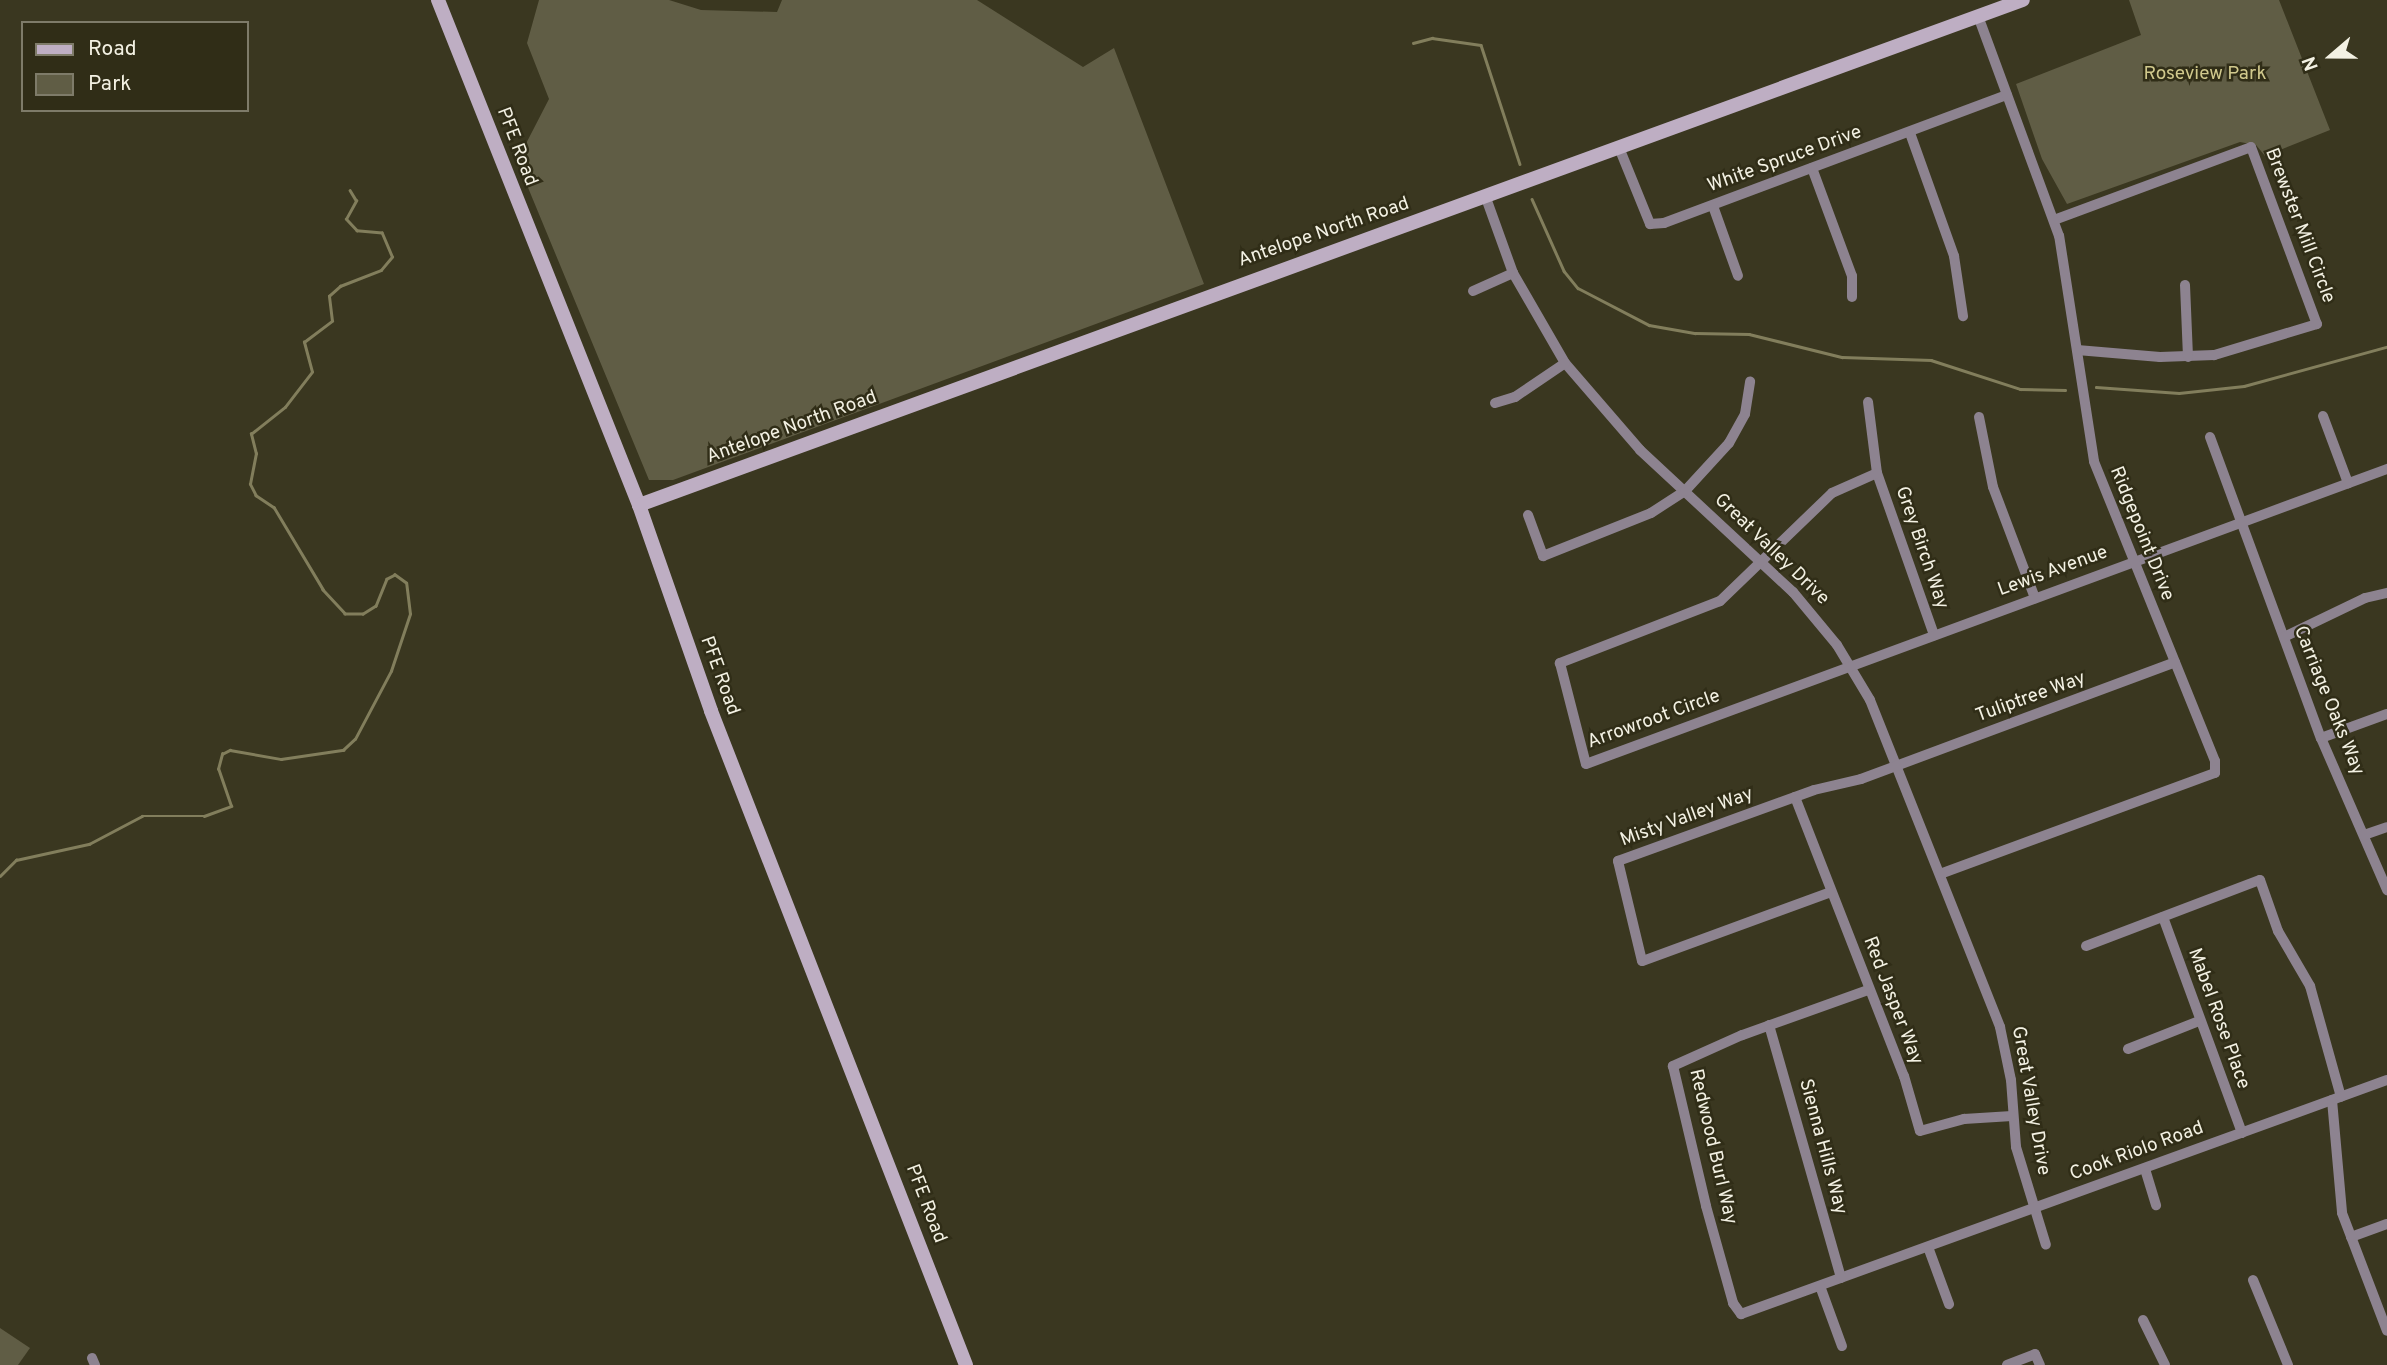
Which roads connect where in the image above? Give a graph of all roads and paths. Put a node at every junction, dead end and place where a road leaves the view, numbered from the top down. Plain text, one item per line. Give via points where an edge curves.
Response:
1 (438, 0) edge
2 (2023, 0) edge
3 (1979, 19) junction
4 (2007, 95) junction
5 (1910, 133) junction
6 (1620, 150) junction
7 (1812, 168) junction
8 (1486, 198) junction
9 (1713, 206) junction
10 (2054, 220) junction
11 (1513, 272) junction
12 (1738, 276) dead end
13 (2185, 285) dead end
14 (1473, 291) dead end
15 (1852, 297) dead end
16 (1963, 316) dead end
17 (2077, 350) junction
18 (2188, 357) junction
19 (1565, 363) junction
20 (1750, 382) dead end
21 (1868, 402) dead end
22 (1494, 403) dead end
23 (2323, 416) dead end
24 (1979, 417) dead end
25 (2210, 437) dead end
26 (2387, 469) edge
27 (1877, 473) junction
28 (2347, 483) junction
29 (1685, 491) junction
30 (639, 505) junction
31 (1528, 515) dead end
32 (2242, 522) junction
33 (2131, 562) junction
34 (1762, 563) junction
35 (2387, 593) edge
36 (2035, 598) junction
37 (1934, 635) junction
38 (2284, 637) junction
39 (2175, 662) junction
40 (1850, 667) junction
41 (2387, 714) edge
42 (2320, 738) junction
43 (1898, 766) junction
44 (1796, 797) junction
45 (2387, 827) edge
46 (2364, 835) junction
47 (1940, 874) junction
48 (2387, 890) edge
49 (1831, 892) junction
50 (2163, 917) junction
51 (2087, 946) dead end
52 (1868, 989) junction
53 (2199, 1021) junction
54 (1769, 1025) junction
55 (2128, 1049) dead end
56 (2387, 1080) edge
57 (2337, 1099) junction
58 (2012, 1116) junction
59 (2242, 1133) junction
60 (2145, 1169) junction
61 (2156, 1205) dead end
62 (2034, 1207) junction
63 (2387, 1224) edge
64 (2351, 1237) junction
65 (2046, 1245) dead end
66 (1928, 1247) junction
67 (1841, 1278) junction
68 (2253, 1280) dead end
69 (1821, 1286) junction
70 (1949, 1304) dead end
71 (1741, 1314) joint
72 (2143, 1320) dead end
73 (2387, 1331) edge
74 (1842, 1346) dead end
75 (965, 1365) edge
76 (2007, 1365) edge
77 (2040, 1365) edge
78 (2165, 1365) edge
79 (2288, 1365) edge

1 - 30 main road, PFE Road
2 - 3 main road, Antelope North Road
3 - 4 street, Ridgepoint Drive
3 - 6 main road, Antelope North Road
4 - 5 street, White Spruce Drive
4 - 10 street, Ridgepoint Drive
5 - 7 street, White Spruce Drive
5 - 16 street via 1954,256
6 - 8 main road, Antelope North Road
6 - 9 street, White Spruce Drive via 1650,225
7 - 9 street, White Spruce Drive
7 - 15 street via 1852,275
8 - 11 street, Great Valley Drive
8 - 30 main road, Antelope North Road via 1255,277
9 - 12 street
10 - 17 street, Ridgepoint Drive
10 - 18 street, Brewster Mill Circle via 2251,147 2317,324 2245,349
11 - 14 street
11 - 19 street, Great Valley Drive
13 - 18 street
17 - 18 street, Brewster Mill Circle
17 - 33 street, Ridgepoint Drive via 2088,440
19 - 22 street via 1515,397
19 - 29 street, Great Valley Drive via 1614,422
20 - 29 street via 1739,430
21 - 27 street, Grey Birch Way
23 - 28 street
24 - 36 street via 1993,487
25 - 32 street, Carriage Oaks Way
26 - 28 street, Lewis Avenue
27 - 34 street via 1832,493
27 - 37 street, Grey Birch Way
28 - 32 street, Lewis Avenue
29 - 31 street via 1635,522 1543,556
29 - 34 street, Great Valley Drive
30 - 75 main road, PFE Road via 711,711
32 - 33 street, Lewis Avenue
32 - 38 street, Carriage Oaks Way
33 - 36 street, Lewis Avenue
33 - 39 street, Ridgepoint Drive
34 - 40 street, Great Valley Drive via 1817,620
34 - 40 street, Arrowroot Circle via 1706,608 1560,663 1586,764
35 - 38 street via 2365,598
36 - 37 street, Lewis Avenue
37 - 40 street, Lewis Avenue
38 - 42 street, Carriage Oaks Way
39 - 43 street, Tuliptree Way
39 - 47 street, Ridgepoint Drive via 2215,761 2215,773
40 - 43 street, Great Valley Drive
41 - 42 street
42 - 46 street, Carriage Oaks Way
43 - 44 street, Misty Valley Way
43 - 47 street, Great Valley Drive
44 - 49 street, Red Jasper Way
44 - 49 street, Misty Valley Way via 1618,861 1642,961
45 - 46 street
46 - 48 street, Carriage Oaks Way
47 - 58 street, Great Valley Drive via 2000,1027
49 - 52 street, Red Jasper Way
50 - 51 street
50 - 53 street, Mabel Rose Place
50 - 57 street via 2260,880 2278,931 2310,986
52 - 54 street, Redwood Burl Way
52 - 58 street, Red Jasper Way via 1920,1130 1964,1119
53 - 55 street
53 - 59 street, Mabel Rose Place
54 - 67 street, Sienna Hills Way
54 - 71 street, Redwood Burl Way via 1673,1066 1706,1206 1733,1303
56 - 57 street, Cook Riolo Road
57 - 59 street, Cook Riolo Road
57 - 64 street via 2338,1191
58 - 62 street, Great Valley Drive
59 - 60 street, Cook Riolo Road
60 - 61 street
60 - 62 street, Cook Riolo Road
62 - 65 street, Great Valley Drive
62 - 66 street, Cook Riolo Road
63 - 64 street
64 - 73 street
66 - 67 street, Cook Riolo Road
66 - 70 street
67 - 69 street, Cook Riolo Road
68 - 79 street
69 - 71 street, Cook Riolo Road
69 - 74 street
72 - 78 street
76 - 77 street via 2035,1354

